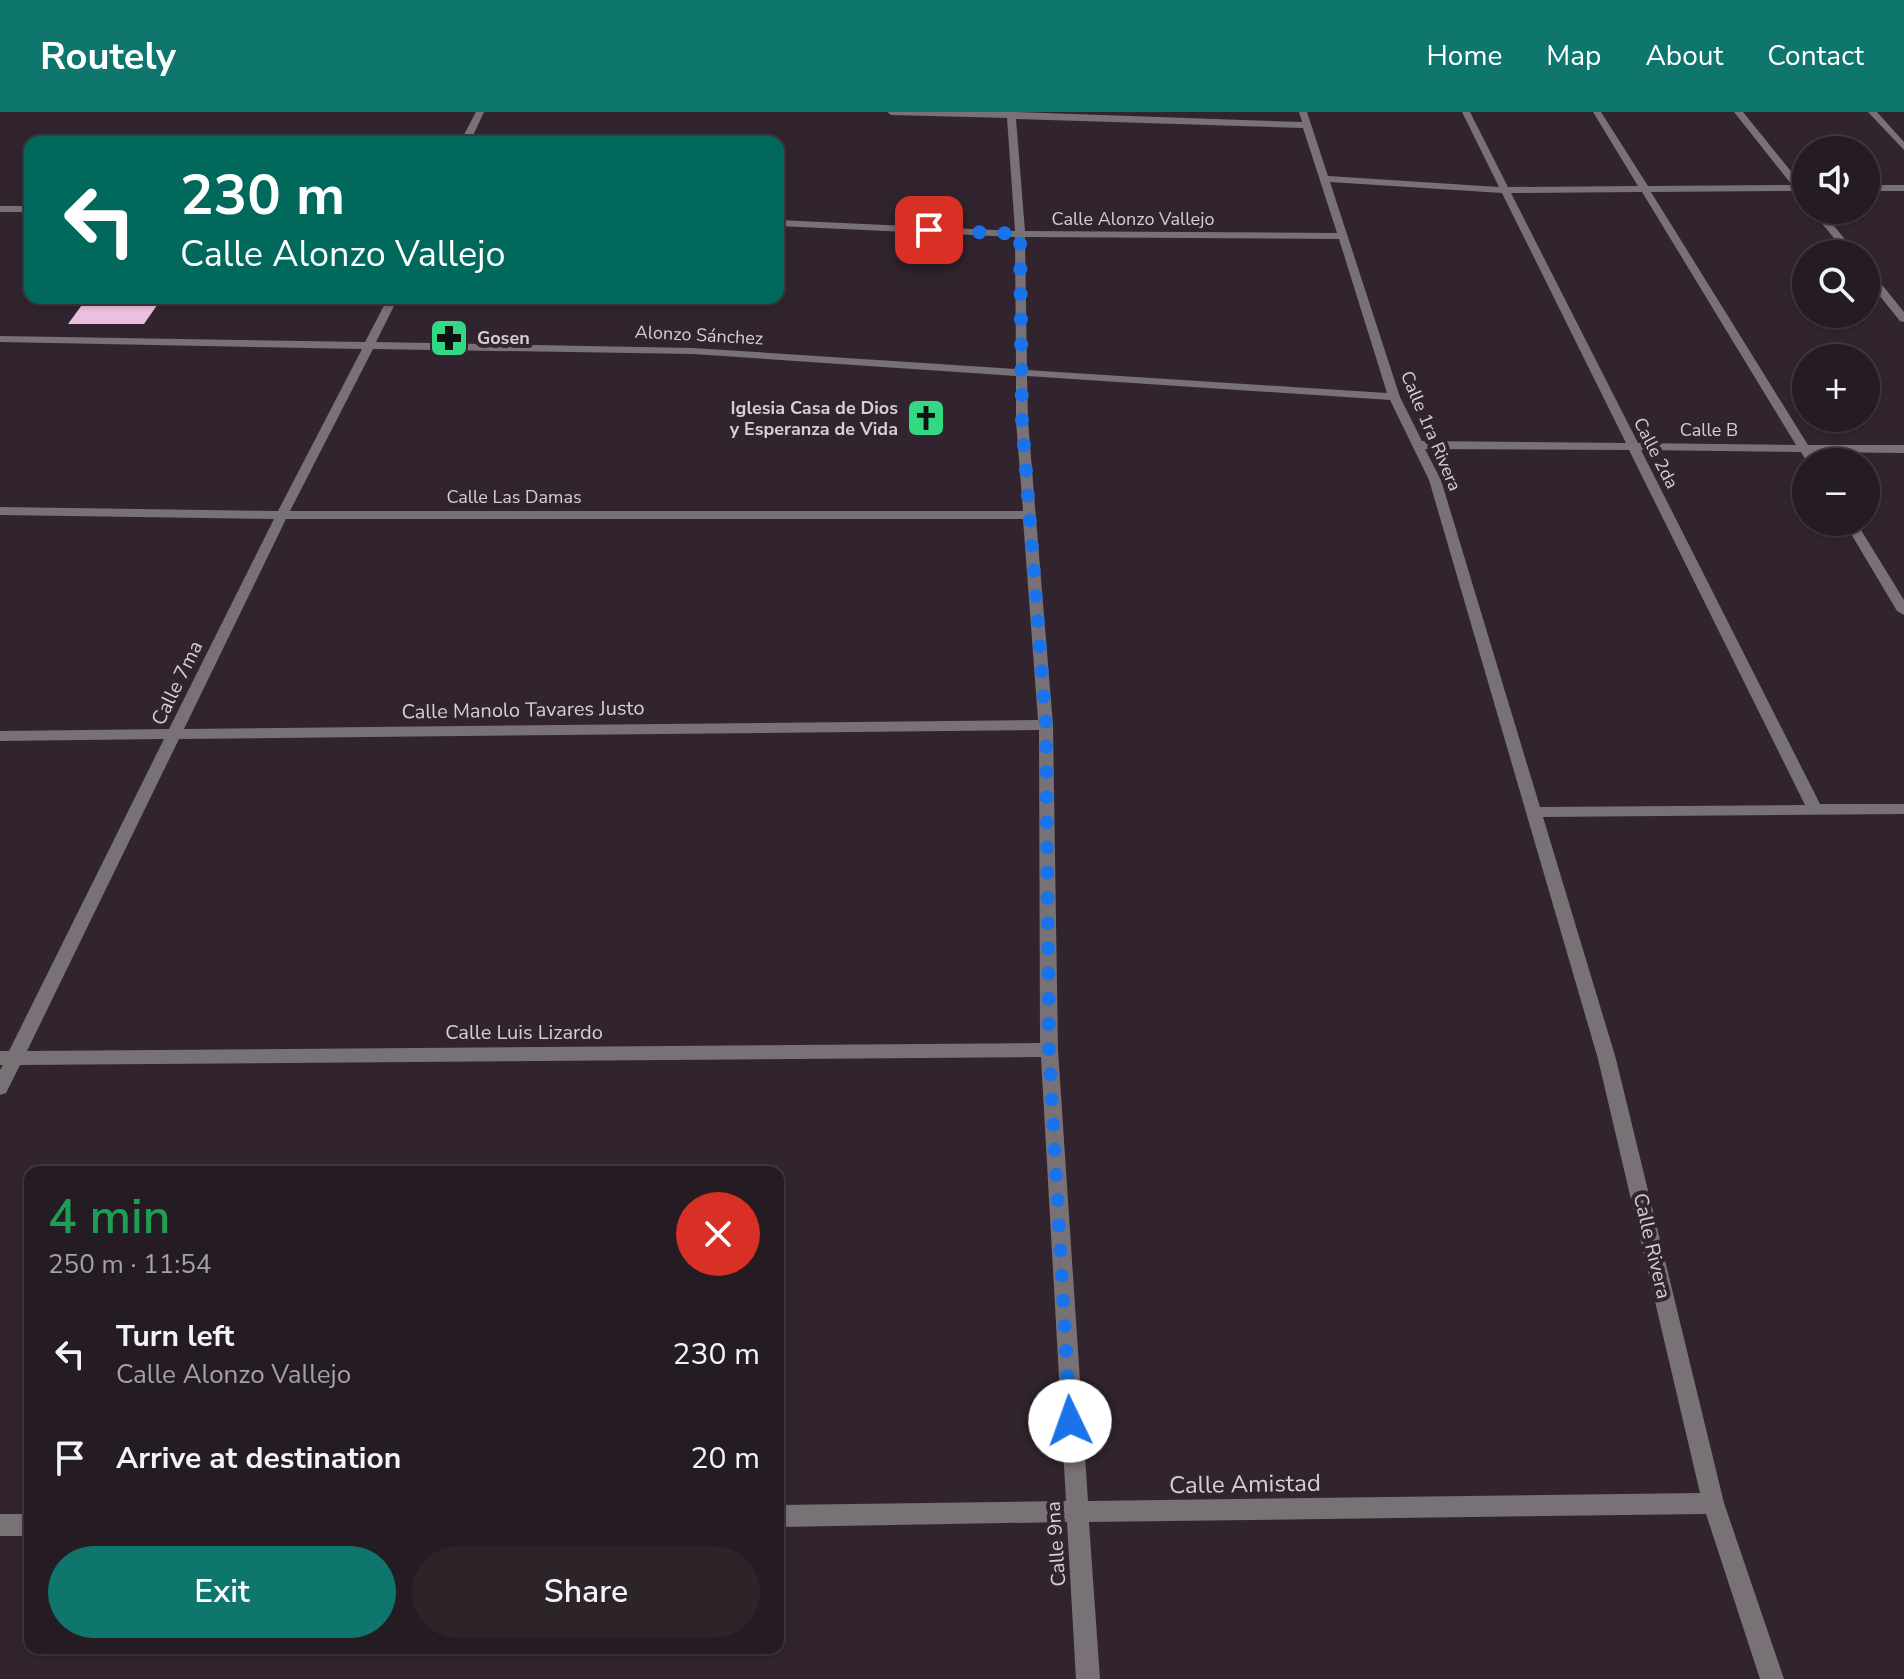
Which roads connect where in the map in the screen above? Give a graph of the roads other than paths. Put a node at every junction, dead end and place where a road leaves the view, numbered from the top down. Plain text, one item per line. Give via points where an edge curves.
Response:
1 (480, 112) edge
2 (891, 112) edge
3 (1466, 112) edge
4 (1597, 112) edge
5 (1738, 112) edge
6 (1872, 112) edge
7 (1011, 114) edge
8 (1306, 118) edge
9 (468, 136) edge
10 (1904, 147) edge
11 (1792, 176) edge
12 (1327, 179) junction
13 (1643, 187) junction
14 (1792, 188) edge
15 (1880, 188) edge
16 (1904, 188) edge
17 (1505, 190) junction
18 (0, 209) edge
19 (24, 209) edge
20 (784, 223) edge
21 (1827, 224) edge
22 (1020, 234) junction
23 (1344, 236) junction
24 (1841, 240) edge
25 (1880, 289) edge
26 (390, 304) edge
27 (1904, 319) edge
28 (0, 339) edge
29 (371, 344) junction
30 (1020, 373) junction
31 (1394, 397) junction
32 (1418, 445) junction
33 (1633, 447) junction
34 (1804, 448) joint
35 (1880, 449) edge
36 (1904, 449) edge
37 (0, 511) edge
38 (282, 515) junction
39 (1028, 515) junction
40 (1858, 536) edge
41 (1904, 611) edge
42 (1046, 725) junction
43 (174, 734) junction
44 (0, 736) edge
45 (1904, 809) edge
46 (1815, 810) junction
47 (1534, 812) junction
48 (1049, 1050) junction
49 (7, 1058) edge
50 (0, 1088) edge
51 (1713, 1503) junction
52 (1076, 1513) junction
53 (784, 1516) edge
54 (0, 1525) edge
55 (24, 1525) edge
56 (1088, 1679) edge
57 (1772, 1679) edge

1 - 9 street
2 - 7 street
3 - 17 street, Calle 2da
4 - 13 street
5 - 11 street
6 - 10 street
7 - 8 street
7 - 22 street, Calle 9na
8 - 12 street, Calle 1ra Rivera
12 - 17 street
12 - 23 street, Calle 1ra Rivera
13 - 14 street
13 - 17 street
13 - 34 street
15 - 16 street
17 - 33 street, Calle 2da
18 - 19 street
20 - 22 street, Calle Alonzo Vallejo
21 - 24 street
22 - 23 street, Calle Alonzo Vallejo
22 - 30 street, Calle 9na
23 - 31 street, Calle 1ra Rivera
25 - 27 street
26 - 29 street, Calle 7ma
28 - 29 street, Alonzo Sánchez
29 - 30 street, Alonzo Sánchez via 693,351
29 - 38 street, Calle 7ma
30 - 31 street, Alonzo Sánchez
30 - 39 street, Calle 9na
31 - 32 street, Calle 1ra Rivera
32 - 33 street, Calle B
32 - 47 street, Calle 1ra Rivera via 1435,480
33 - 34 street, Calle B
33 - 46 street, Calle 2da
35 - 36 street, Calle B
37 - 38 street, Calle Las Damas
38 - 39 street, Calle Las Damas
38 - 43 street, Calle 7ma
39 - 42 street, Calle 9na
40 - 41 street
42 - 43 street, Calle Manolo Tavares Justo
42 - 48 street, Calle 9na
43 - 44 street, Calle Manolo Tavares Justo
43 - 49 street, Calle 7ma
45 - 46 street
46 - 47 street
47 - 51 street, Calle Rivera via 1607,1059
48 - 49 street, Calle Luis Lizardo
48 - 52 street, Calle 9na
49 - 50 street, Calle 7ma
51 - 52 street, Calle Amistad
51 - 57 street, Calle Rivera
52 - 53 street, Calle Amistad
52 - 56 street, Calle 9na
54 - 55 street

